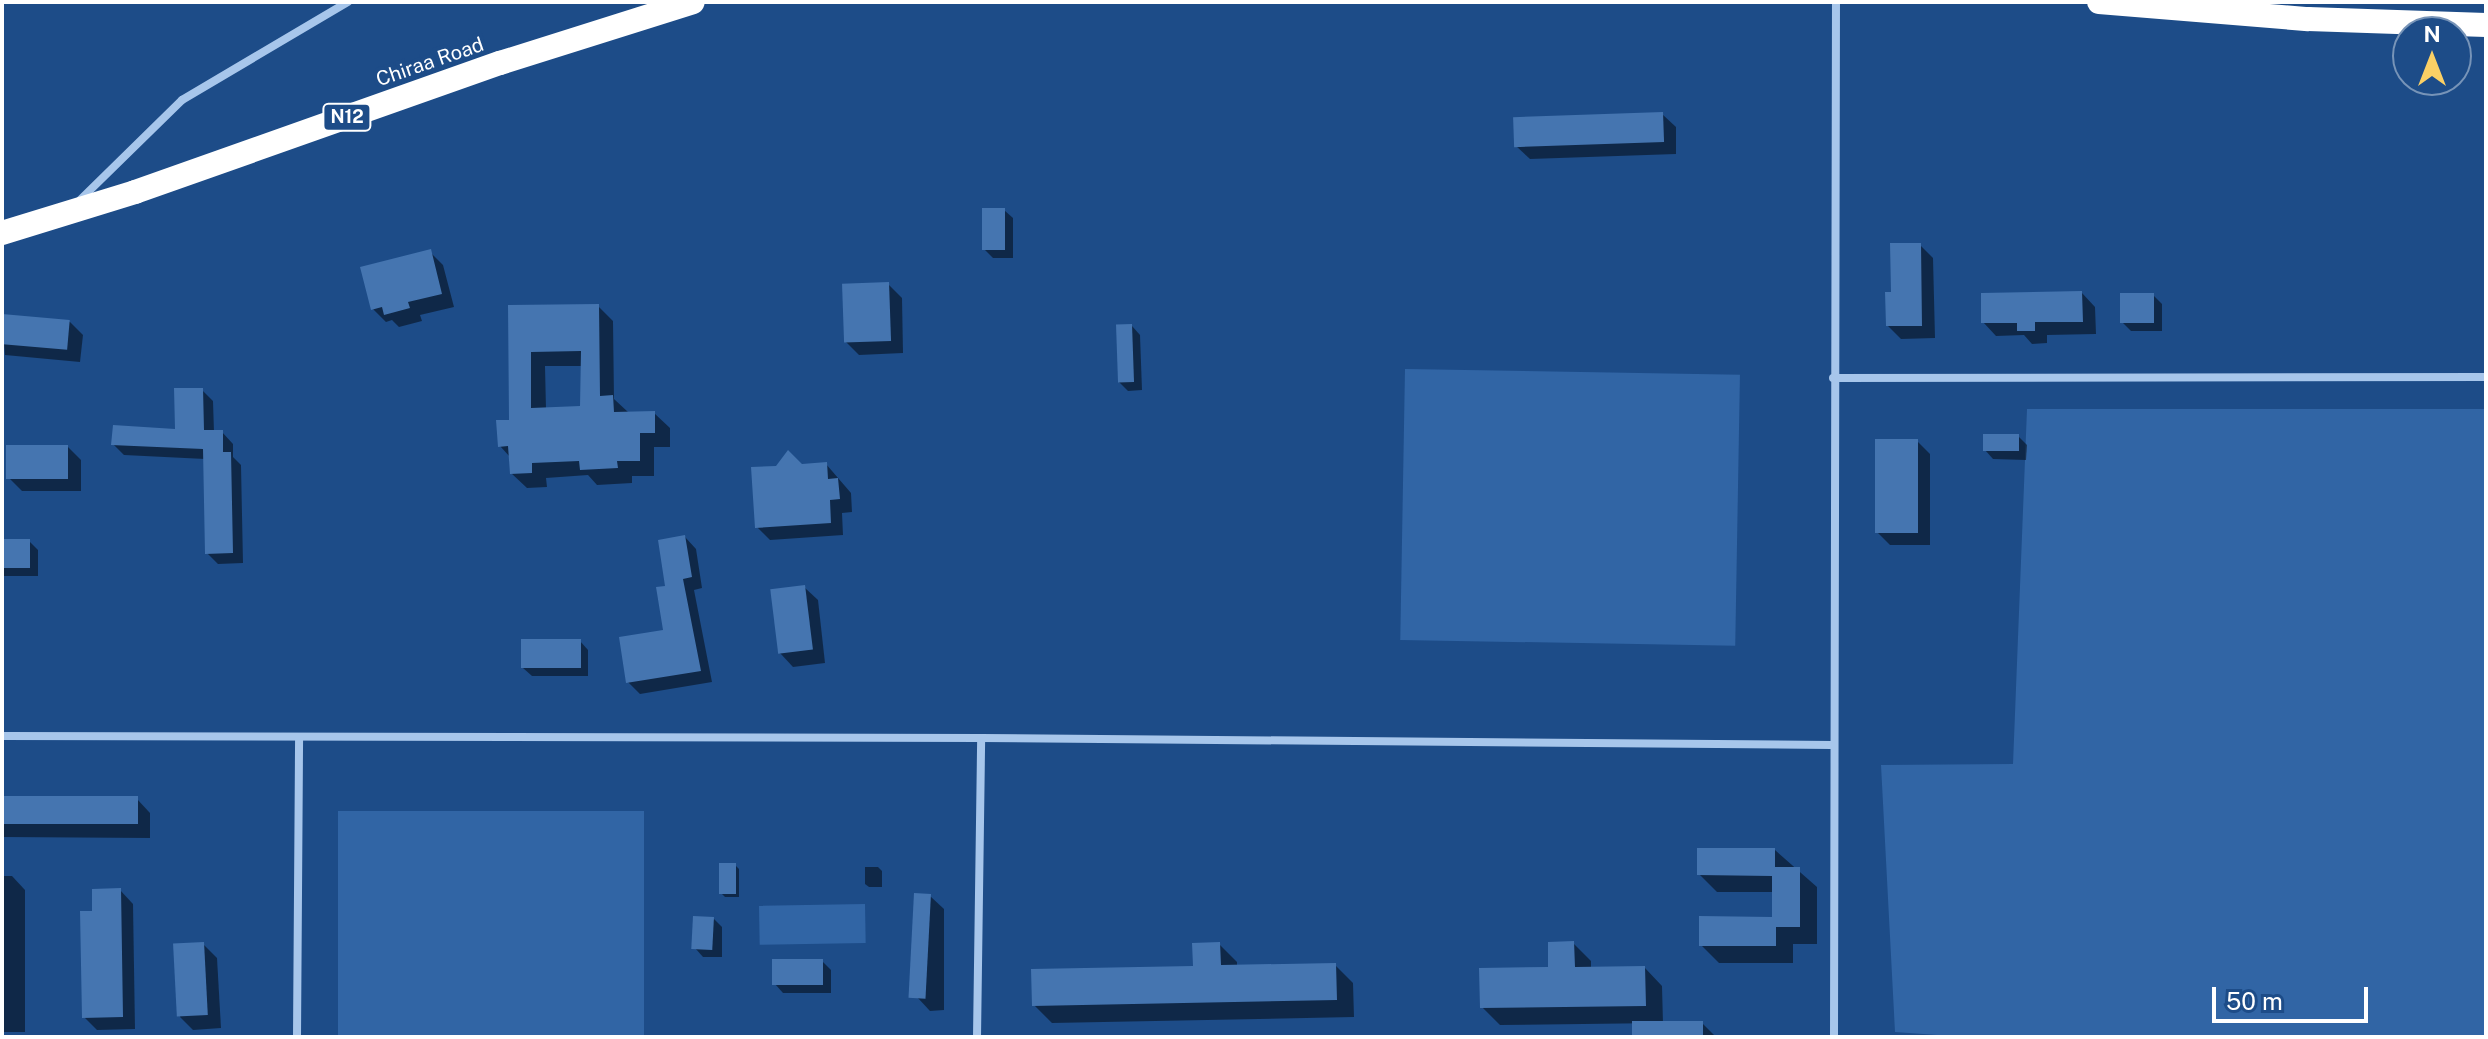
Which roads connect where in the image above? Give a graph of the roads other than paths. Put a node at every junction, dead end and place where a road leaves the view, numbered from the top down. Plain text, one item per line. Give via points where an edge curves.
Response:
1 (348, 2) edge
2 (693, 2) edge
3 (1836, 2) edge
4 (2099, 2) edge
5 (2486, 25) edge
6 (71, 209) junction
7 (2, 233) edge
8 (2486, 377) edge
9 (1833, 378) junction
10 (2, 736) edge
11 (299, 737) junction
12 (981, 738) junction
13 (1832, 745) junction
14 (297, 1037) edge
15 (977, 1037) edge
16 (1834, 1037) edge

1 - 6 street via 182,100
2 - 6 highway, Chiraa Road / N12 via 500,63 135,192
3 - 9 street
4 - 5 highway via 2308,19
6 - 7 highway, Chiraa Road / N12
8 - 9 street
9 - 13 street
10 - 11 street
11 - 12 street
11 - 14 street
12 - 13 street
12 - 15 street
13 - 16 street

